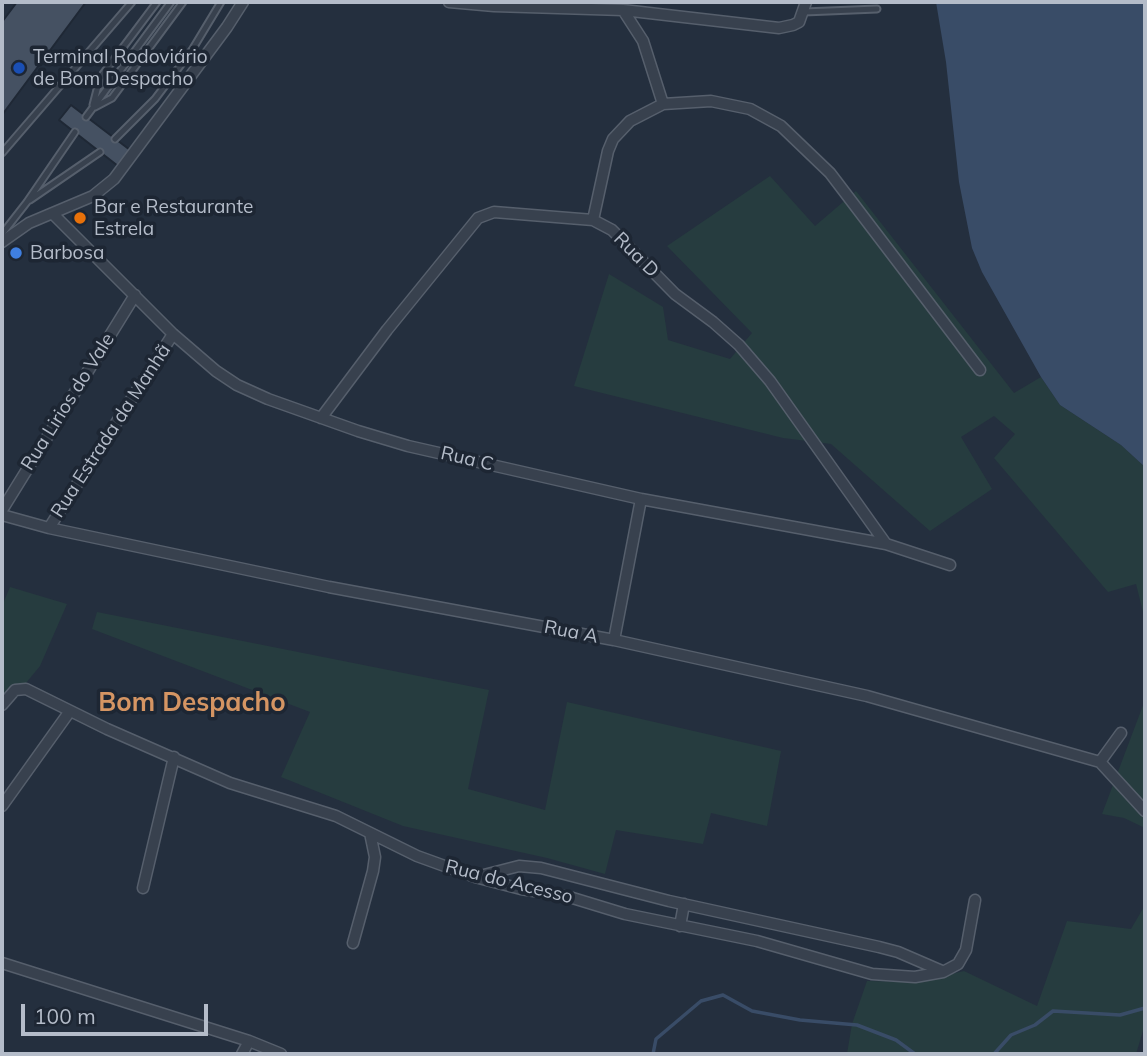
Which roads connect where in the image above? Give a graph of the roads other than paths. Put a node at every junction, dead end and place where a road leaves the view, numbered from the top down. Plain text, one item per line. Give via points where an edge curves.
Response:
1 (121, 2) edge
2 (132, 2) edge
3 (157, 2) edge
4 (171, 2) edge
5 (183, 2) edge
6 (221, 2) edge
7 (243, 2) edge
8 (449, 2) edge
9 (805, 7) edge
10 (877, 9) dead end
11 (623, 10) junction
12 (124, 12) junction
13 (663, 104) junction
14 (93, 108) junction
15 (86, 117) dead end
16 (75, 132) dead end
17 (115, 139) dead end
18 (100, 152) dead end
19 (2, 153) edge
20 (27, 202) junction
21 (53, 214) junction
22 (593, 220) junction
23 (2, 234) edge
24 (2, 242) edge
25 (135, 295) junction
26 (173, 334) junction
27 (980, 370) dead end
28 (321, 418) junction
29 (641, 499) junction
30 (2, 510) edge
31 (2, 515) edge
32 (49, 528) junction
33 (887, 544) junction
34 (950, 565) dead end
35 (614, 640) junction
36 (2, 705) edge
37 (70, 711) junction
38 (1121, 733) dead end
39 (174, 757) junction
40 (1100, 762) junction
41 (2, 806) edge
42 (1145, 811) edge
43 (370, 833) junction
44 (475, 877) junction
45 (143, 888) dead end
46 (975, 900) dead end
47 (684, 904) junction
48 (680, 926) junction
49 (352, 943) dead end
50 (2, 963) edge
51 (943, 972) junction
52 (249, 1041) junction
53 (242, 1054) edge
54 (281, 1054) edge

1 - 12 lane
2 - 12 lane
3 - 14 lane via 100,78
4 - 14 lane
5 - 14 lane via 112,97
6 - 17 lane via 172,76
7 - 21 street via 114,179 93,196
8 - 11 street
9 - 10 lane
9 - 11 street via 799,22 779,28
11 - 13 street via 643,41
12 - 19 lane
13 - 22 street via 630,121 613,139
13 - 27 street via 711,101 750,108 799,141 838,183
14 - 15 lane
16 - 20 lane
18 - 20 lane
20 - 23 lane
21 - 24 street via 26,224
21 - 25 street, Rua C
22 - 28 street, Rua D via 494,212 478,218
22 - 33 street, Rua D via 612,230 675,294 739,345
25 - 26 street, Rua C
25 - 30 street, Rua Lirios do Vale
26 - 28 street, Rua C via 237,385
26 - 32 street, Rua Estrada da Manhã
28 - 29 street, Rua C via 408,446
29 - 33 street, Rua C
29 - 35 street
31 - 32 street, Rua A
32 - 35 street, Rua A
33 - 34 street, Rua C
35 - 40 street, Rua A via 867,696
36 - 37 street, Rua do Acesso via 15,690 26,689
37 - 39 street, Rua do Acesso
37 - 41 street
38 - 40 street
39 - 43 street, Rua do Acesso via 230,783 322,811
39 - 45 street
40 - 42 street
43 - 44 street, Rua do Acesso
43 - 49 street via 373,871
44 - 47 street via 533,866
44 - 48 street, Rua do Acesso
46 - 51 street, Rua do Acesso via 966,950 961,960
47 - 48 street
47 - 51 street via 879,947
48 - 51 street, Rua do Acesso via 757,941 872,974 915,977
50 - 52 street
52 - 53 street
52 - 54 street

